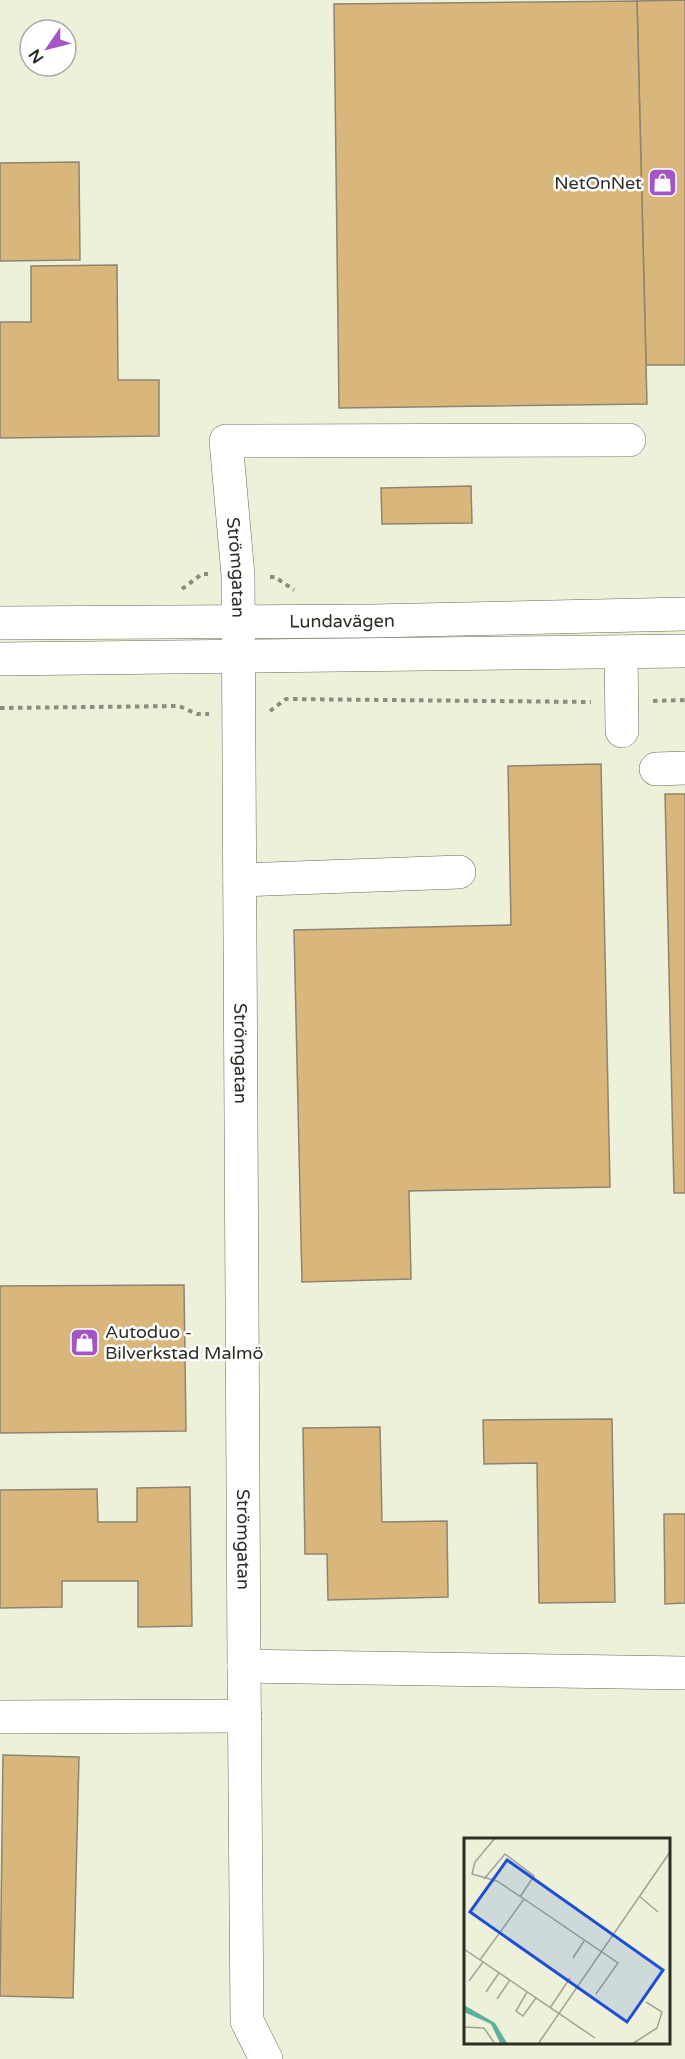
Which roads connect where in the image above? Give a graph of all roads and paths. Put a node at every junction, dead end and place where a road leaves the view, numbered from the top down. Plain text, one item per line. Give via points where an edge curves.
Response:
1 (629, 440) dead end
2 (685, 614) edge
3 (237, 620) junction
4 (0, 623) edge
5 (685, 651) edge
6 (621, 652) junction
7 (238, 656) junction
8 (0, 659) edge
9 (685, 700) edge
10 (0, 708) edge
11 (239, 714) junction
12 (622, 717) junction
13 (459, 872) dead end
14 (240, 880) junction
15 (244, 1666) junction
16 (685, 1673) edge
17 (245, 1716) junction
18 (0, 1718) edge
19 (266, 2059) edge

1 - 3 street, Strömgatan via 226,441 238,575
2 - 3 street, Lundavägen
3 - 4 street, Lundavägen
3 - 7 street, Strömgatan
5 - 6 street, Lundavägen
6 - 7 street, Lundavägen
6 - 12 street
7 - 8 street, Lundavägen
7 - 11 street, Strömgatan
9 - 12 path
10 - 11 path via 179,706 197,714
11 - 12 path via 267,713 286,699
11 - 14 street, Strömgatan
13 - 14 street
14 - 15 street, Strömgatan
15 - 16 street
15 - 17 street, Strömgatan
17 - 18 street
17 - 19 street, Strömgatan via 247,2020

